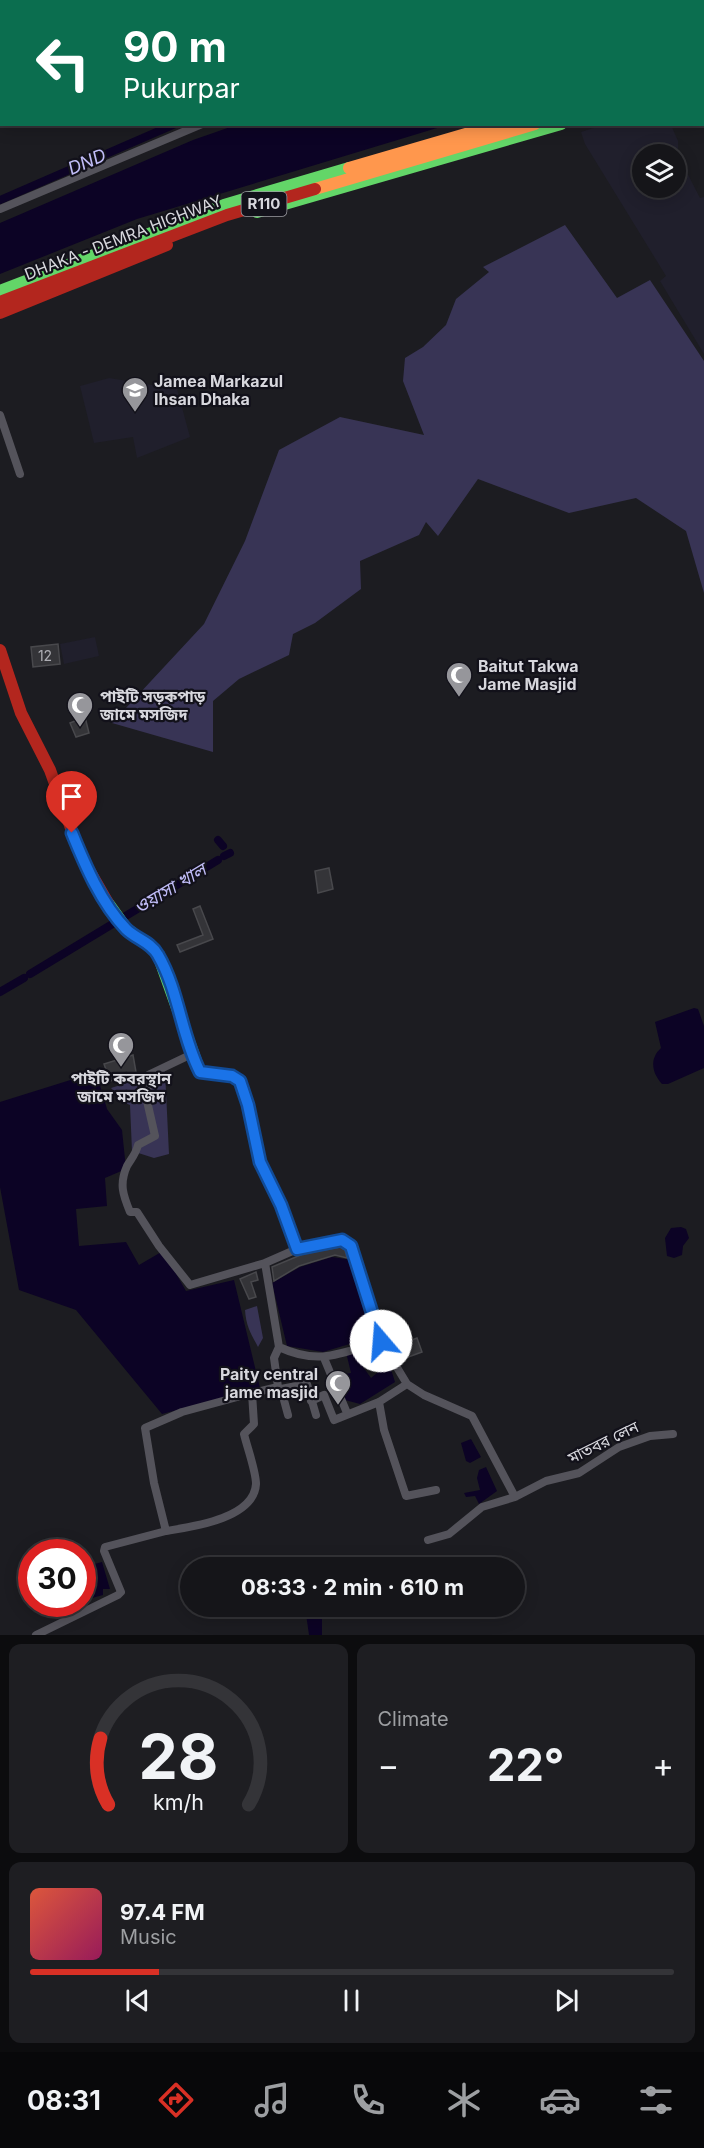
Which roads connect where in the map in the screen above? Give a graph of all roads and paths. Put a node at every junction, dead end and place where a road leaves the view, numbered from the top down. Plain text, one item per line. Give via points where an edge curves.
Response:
1 (197, 126) edge
2 (493, 126) edge
3 (528, 126) edge
4 (554, 126) edge
5 (0, 209) edge
6 (0, 291) edge
7 (0, 302) edge
8 (0, 314) edge
9 (0, 415) edge
10 (20, 474) dead end
11 (0, 650) edge
12 (192, 1054) junction
13 (297, 1249) junction
14 (265, 1263) junction
15 (405, 1336) dead end
16 (381, 1341) junction
17 (279, 1347) junction
18 (324, 1358) junction
19 (407, 1384) junction
20 (279, 1388) junction
21 (252, 1394) junction
22 (311, 1401) junction
23 (379, 1402) junction
24 (347, 1413) junction
25 (288, 1414) dead end
26 (316, 1415) dead end
27 (673, 1434) dead end
28 (436, 1490) dead end
29 (515, 1497) junction
30 (166, 1531) junction
31 (428, 1539) dead end
32 (36, 1635) edge

1 - 5 street
2 - 6 street, DHAKA - DEMRA HIGHWAY / R110 via 224,206
3 - 7 street, DHAKA - DEMRA HIGHWAY / R110 via 227,215
4 - 8 street via 253,213
9 - 10 street
11 - 12 street via 21,713 50,770 81,856 98,889 126,928 157,952
12 - 13 street via 200,1072 232,1076 240,1081 260,1162
12 - 14 street via 148,1075 147,1101 155,1136 138,1145 123,1176 121,1191 130,1212 137,1212 190,1285
13 - 14 street
13 - 16 street via 342,1240 351,1246
14 - 17 street
15 - 16 street
16 - 18 street
16 - 19 street
17 - 18 street via 295,1355
17 - 20 street via 274,1358
18 - 24 street
19 - 23 street
19 - 29 street via 472,1416
20 - 21 street
20 - 22 street via 307,1384
20 - 25 street
21 - 30 street via 254,1424 244,1434 256,1485 249,1501 234,1513 206,1525
21 - 30 street via 182,1412 145,1428
22 - 24 street via 324,1395 334,1420
22 - 26 street
23 - 24 street
23 - 28 street via 406,1496
27 - 29 street, মাতবর লেন via 650,1436 619,1447 579,1473 546,1481
29 - 31 street, মাতবর লেন via 482,1507 449,1534
30 - 32 street via 105,1547 121,1592

